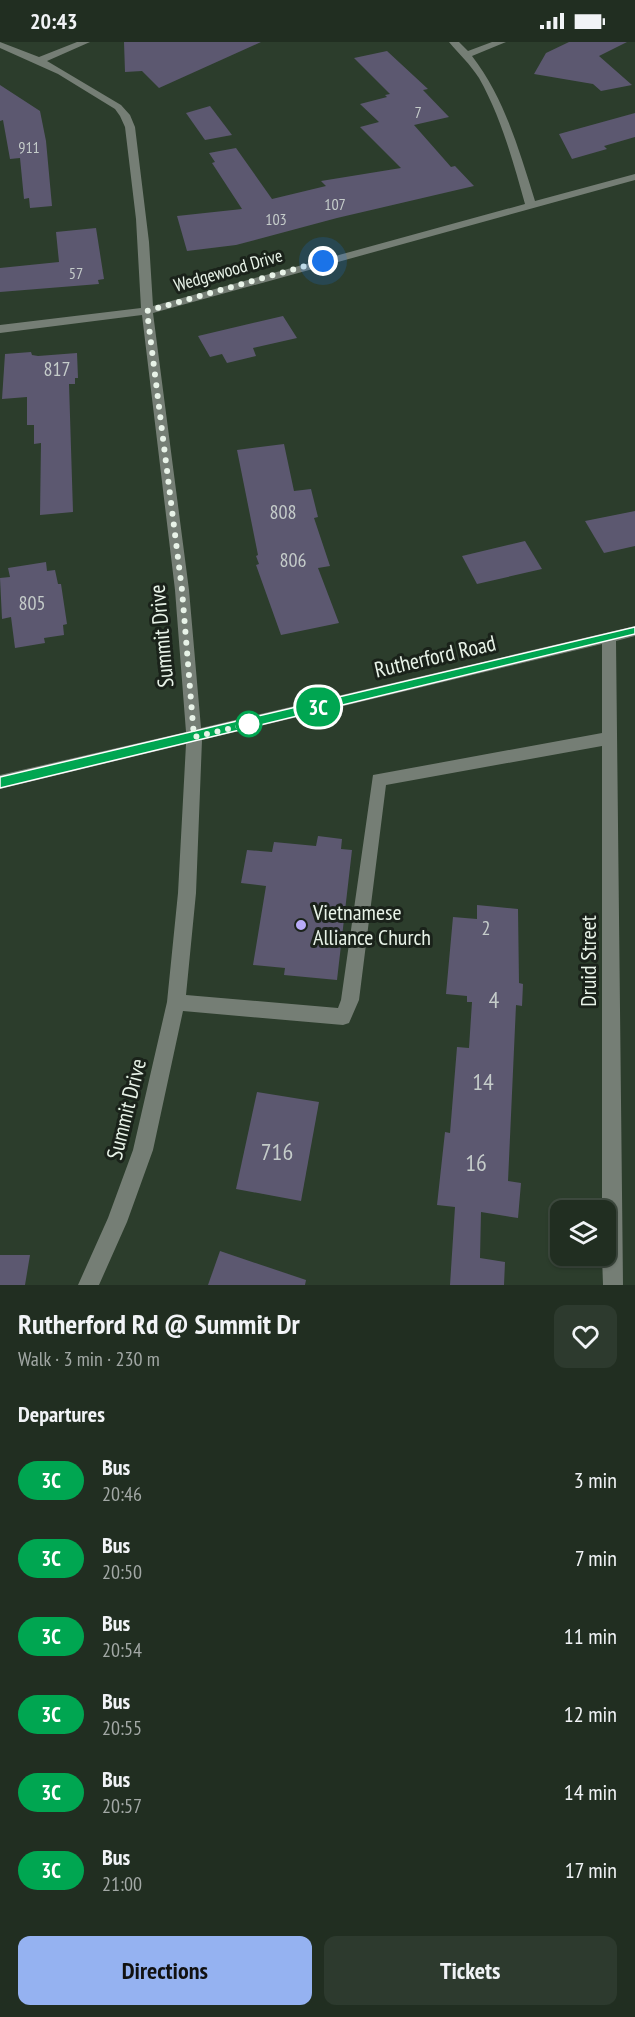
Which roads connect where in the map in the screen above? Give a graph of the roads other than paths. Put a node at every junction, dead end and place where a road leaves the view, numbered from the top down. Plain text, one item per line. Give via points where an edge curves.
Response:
1 (85, 42) edge
2 (454, 42) edge
3 (501, 42) edge
4 (0, 45) edge
5 (468, 54) junction
6 (41, 60) junction
7 (635, 177) edge
8 (531, 205) junction
9 (147, 311) junction
10 (0, 329) edge
11 (635, 631) edge
12 (609, 637) junction
13 (194, 737) junction
14 (610, 738) junction
15 (0, 782) edge
16 (176, 1002) junction
17 (88, 1285) edge
18 (613, 1285) edge

1 - 6 street
2 - 5 street
3 - 5 street
4 - 6 street, Summit Drive
5 - 8 street via 499,108
6 - 9 street, Summit Drive via 125,115 141,206
7 - 8 street, Wedgewood Drive
8 - 9 street, Wedgewood Drive
9 - 10 street, Wedgewood Drive
9 - 13 street, Summit Drive via 182,590
11 - 12 street, Rutherford Road
12 - 13 street, Rutherford Road
12 - 14 street, Druid Street
13 - 15 street, Rutherford Road
13 - 16 street, Summit Drive via 188,893
14 - 16 street via 379,780 350,1000 343,1017
14 - 18 street, Druid Street
16 - 17 street, Summit Drive via 143,1150 117,1222

